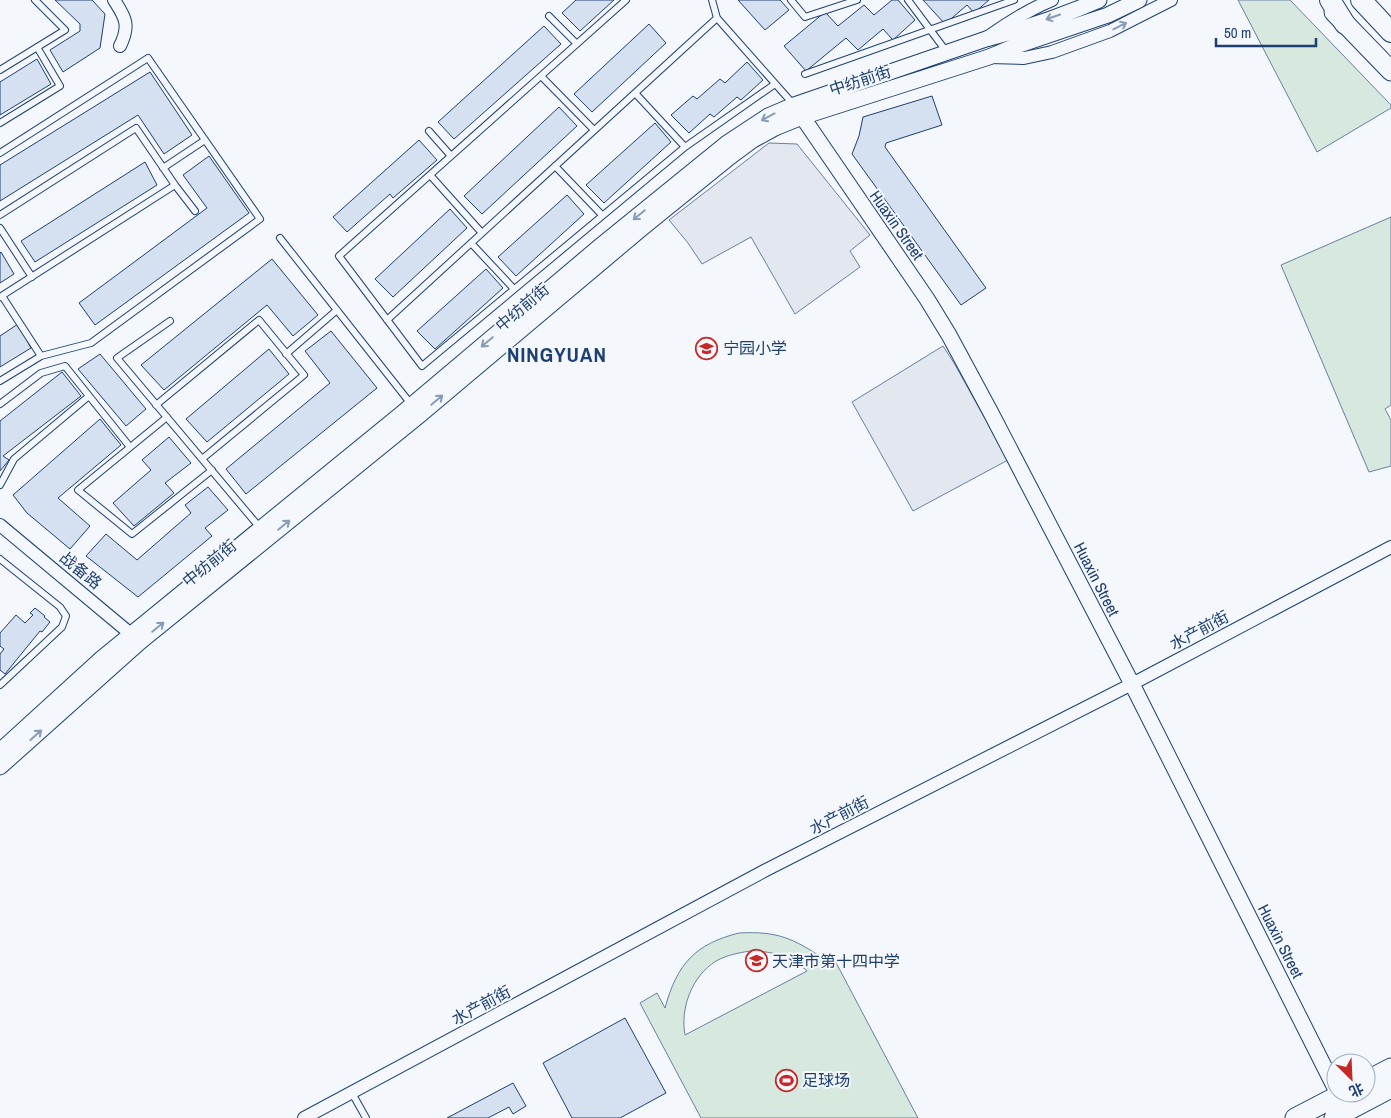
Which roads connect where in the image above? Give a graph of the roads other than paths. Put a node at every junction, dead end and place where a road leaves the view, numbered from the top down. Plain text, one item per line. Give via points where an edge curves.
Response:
1 (35, 0) edge
2 (114, 0) edge
3 (626, 0) edge
4 (712, 0) edge
5 (791, 0) edge
6 (857, 0) edge
7 (908, 0) edge
8 (1014, 0) edge
9 (1052, 0) edge
10 (1099, 0) edge
11 (1140, 0) edge
12 (1171, 0) edge
13 (1323, 0) edge
14 (1330, 0) edge
15 (1361, 0) edge
16 (549, 16) dead end
17 (716, 18) junction
18 (1345, 24) junction
19 (930, 30) junction
20 (1391, 32) edge
21 (986, 39) junction
22 (576, 44) junction
23 (120, 46) dead end
24 (37, 47) junction
25 (947, 53) junction
26 (989, 57) junction
27 (0, 70) edge
28 (1391, 71) edge
29 (805, 74) dead end
30 (541, 76) junction
31 (775, 84) junction
32 (634, 93) junction
33 (798, 111) junction
34 (0, 123) edge
35 (594, 130) junction
36 (429, 131) dead end
37 (205, 140) junction
38 (685, 147) junction
39 (0, 153) edge
40 (451, 156) junction
41 (555, 166) junction
42 (163, 168) junction
43 (430, 175) junction
44 (175, 185) junction
45 (195, 211) dead end
46 (0, 215) edge
47 (602, 216) junction
48 (0, 228) edge
49 (482, 233) junction
50 (280, 238) dead end
51 (471, 243) junction
52 (32, 277) junction
53 (514, 290) junction
54 (1, 296) edge
55 (336, 310) junction
56 (387, 320) junction
57 (170, 321) dead end
58 (286, 354) junction
59 (41, 356) junction
60 (0, 381) edge
61 (89, 396) junction
62 (0, 404) edge
63 (156, 405) junction
64 (416, 410) junction
65 (167, 417) junction
66 (130, 447) junction
67 (202, 459) junction
68 (212, 470) junction
69 (0, 485) edge
70 (0, 525) edge
71 (265, 533) junction
72 (1391, 547) edge
73 (0, 559) edge
74 (136, 638) junction
75 (1132, 684) junction
76 (0, 686) edge
77 (0, 751) edge
78 (0, 767) edge
79 (1391, 1068) edge
80 (1326, 1074) edge
81 (1376, 1076) edge
82 (1391, 1088) edge
83 (1376, 1091) edge
84 (352, 1093) junction
85 (1332, 1103) edge
86 (304, 1118) edge
87 (366, 1118) edge
88 (1295, 1118) edge

1 - 24 lane via 65,30
2 - 23 street via 126,25 126,35
3 - 22 lane
4 - 17 lane
5 - 6 lane via 805,17
7 - 19 lane
8 - 19 lane
9 - 21 street via 1012,19
10 -> 21 street
11 - 26 street, 中纺前街 via 1108,15
26 -> 12 street via 1024,58 1052,52 1110,31
13 - 18 main road
14 - 18 highway
15 - 20 highway
16 - 22 lane
17 - 31 lane
17 - 32 lane
18 - 28 main road
19 - 25 lane
19 - 29 lane
21 - 25 street
22 - 30 lane
24 - 27 lane
24 - 34 lane via 60,86
25 - 33 street
26 - 33 street, 中纺前街
30 - 35 lane
30 - 40 lane
31 - 33 lane
31 - 38 lane
32 - 35 lane
32 - 38 lane
33 - 64 street, 中纺前街 via 730,157
33 - 75 street, Huaxin Street via 949,335
35 - 41 lane
36 - 40 lane
37 - 39 lane via 148,58
37 - 42 lane
37 - 59 lane via 260,220 91,343
38 - 47 lane
40 - 43 lane
41 - 47 lane
41 - 49 lane
42 - 44 lane
42 - 46 lane via 136,128
43 - 49 lane
43 - 56 lane via 339,256
44 - 45 lane
44 - 52 lane
47 - 53 lane
48 - 52 lane
49 - 51 lane
50 - 55 lane
51 - 53 lane
51 - 56 lane
52 - 54 lane
53 - 56 lane via 422,366
54 - 59 lane
55 - 58 lane
55 - 64 lane
57 - 63 lane via 117,358
58 - 63 lane via 259,320
58 - 67 lane via 304,375
59 - 60 lane
61 - 62 lane via 65,366 41,373
61 - 66 lane
61 - 69 lane via 14,459
63 - 65 lane
64 - 71 street, 中纺前街
65 - 66 lane
65 - 67 lane
66 - 68 lane via 78,490 132,534
67 - 68 lane
68 - 71 lane
70 - 74 street, 战备路
71 - 74 street, 中纺前街
72 - 75 street, 水产前街
73 - 76 lane via 60,607 66,616 62,627
74 - 77 street via 102,658
78 -> 74 street, 中纺前街
75 - 80 street, Huaxin Street
75 - 84 street, 水产前街 via 766,870
79 - 81 main road
82 - 83 main road
84 - 86 street, 水产前街
84 - 87 lane
85 - 88 main road

